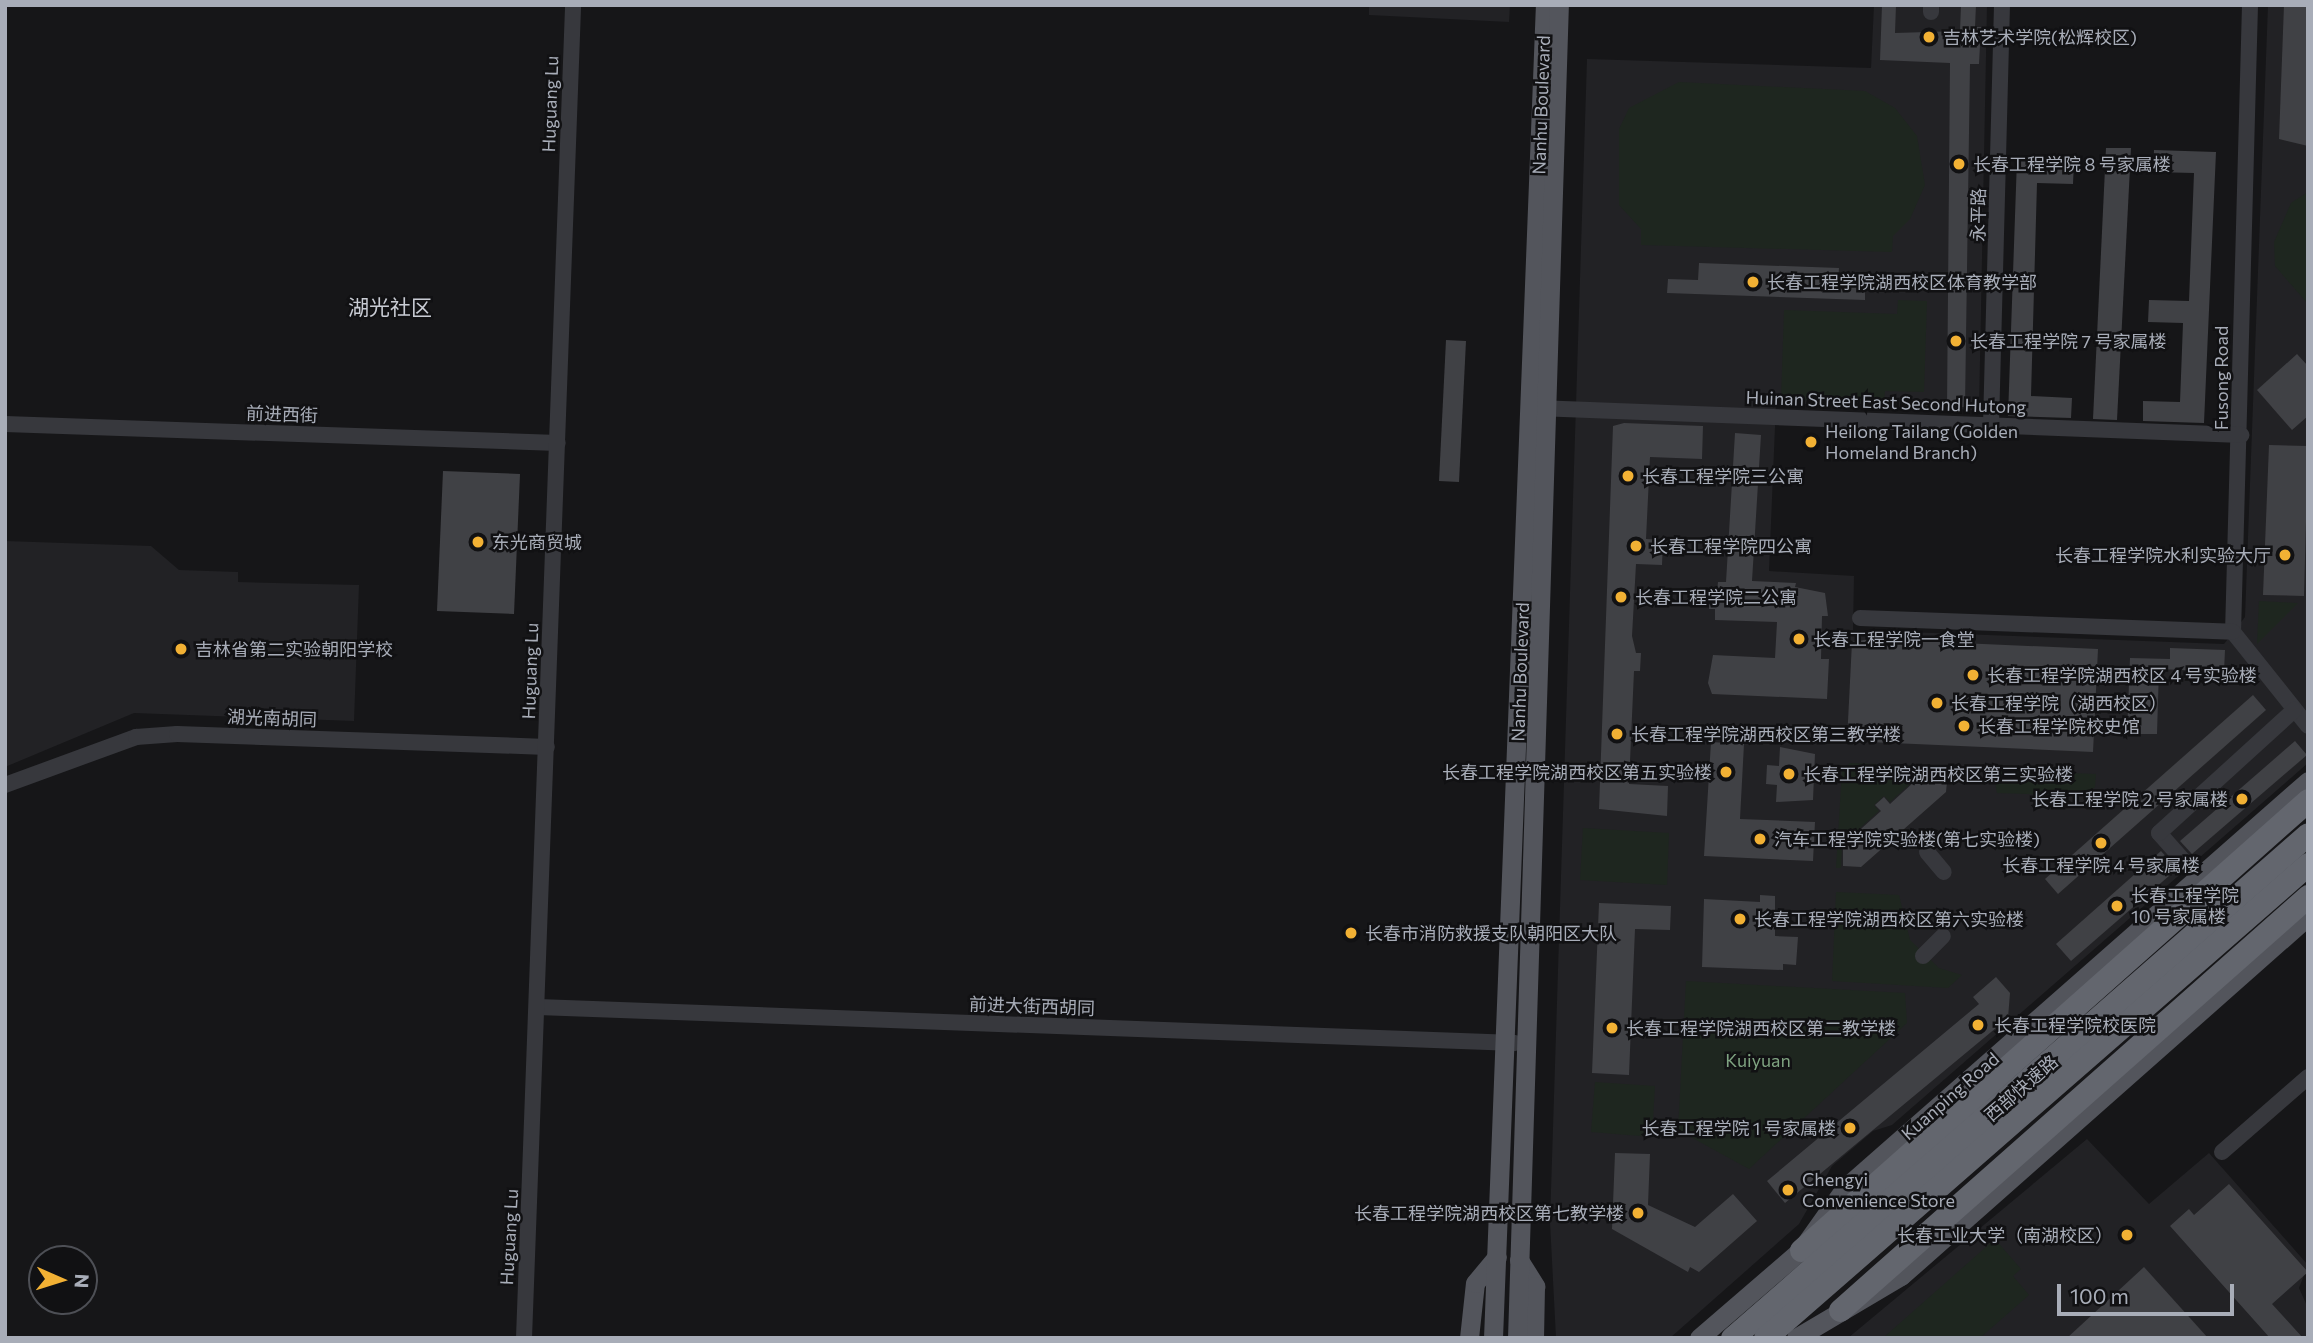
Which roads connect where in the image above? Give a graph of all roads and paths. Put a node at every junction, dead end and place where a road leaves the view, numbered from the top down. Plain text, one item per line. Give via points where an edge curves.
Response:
1 (573, 5) edge
2 (1545, 5) edge
3 (1559, 5) edge
4 (2002, 5) edge
5 (2250, 5) edge
6 (1538, 408) junction
7 (5, 424) edge
8 (1991, 425) junction
9 (2241, 435) junction
10 (558, 443) junction
11 (1860, 618) dead end
12 (2234, 632) junction
13 (2294, 710) junction
14 (2308, 726) edge
15 (547, 747) junction
16 (2308, 780) edge
17 (5, 785) edge
18 (2308, 800) edge
19 (2308, 834) edge
20 (1927, 852) dead end
21 (2308, 864) edge
22 (2191, 869) dead end
23 (1944, 872) dead end
24 (2308, 896) edge
25 (2308, 916) edge
26 (1943, 936) dead end
27 (1923, 956) dead end
28 (538, 1007) junction
29 (1515, 1043) junction
30 (2308, 1077) edge
31 (2222, 1152) dead end
32 (1801, 1250) junction
33 (1497, 1257) junction
34 (1518, 1258) junction
35 (1840, 1310) junction
36 (524, 1338) edge
37 (1469, 1338) edge
38 (1493, 1338) edge
39 (1517, 1338) edge
40 (1534, 1338) edge
41 (1699, 1338) edge
42 (1731, 1338) edge
43 (1765, 1338) edge
44 (1796, 1338) edge

1 - 10 street, Huguang Lu
2 - 6 main road, Nanhu Boulevard
3 - 6 main road, Nanhu Boulevard
4 - 8 street, 永平路
5 - 9 street, Fusong Road
6 - 8 street, Huinan Street East Second Hutong via 1971,419
6 - 29 main road, Nanhu Boulevard
7 - 10 street, 前进西街
8 - 9 street, Huinan Street East Second Hutong
9 - 12 street, Fusong Road
10 - 15 street, Huguang Lu
11 - 12 street
12 - 13 street
13 - 14 street
13 - 22 street via 2159,833
15 - 17 street, 湖光南胡同 via 177,734 136,737
15 - 28 street, Huguang Lu
16 - 32 main road, Kuanping Road via 1845,1188
18 - 32 highway
19 - 42 highway, 西部快速路
20 - 23 street
21 - 43 highway, 西部快速路
24 - 35 highway
25 - 35 main road via 1901,1276
26 - 27 street
28 - 29 street, 前进大街西胡同
28 - 36 street, Huguang Lu
29 - 33 main road, Nanhu Boulevard
29 - 34 main road, Nanhu Boulevard
30 - 31 street
32 - 41 main road, Kuanping Road
33 - 37 main road via 1475,1283
33 - 38 main road, Nanhu Boulevard
34 - 39 main road, Nanhu Boulevard
34 - 40 main road via 1535,1286
35 - 44 main road

